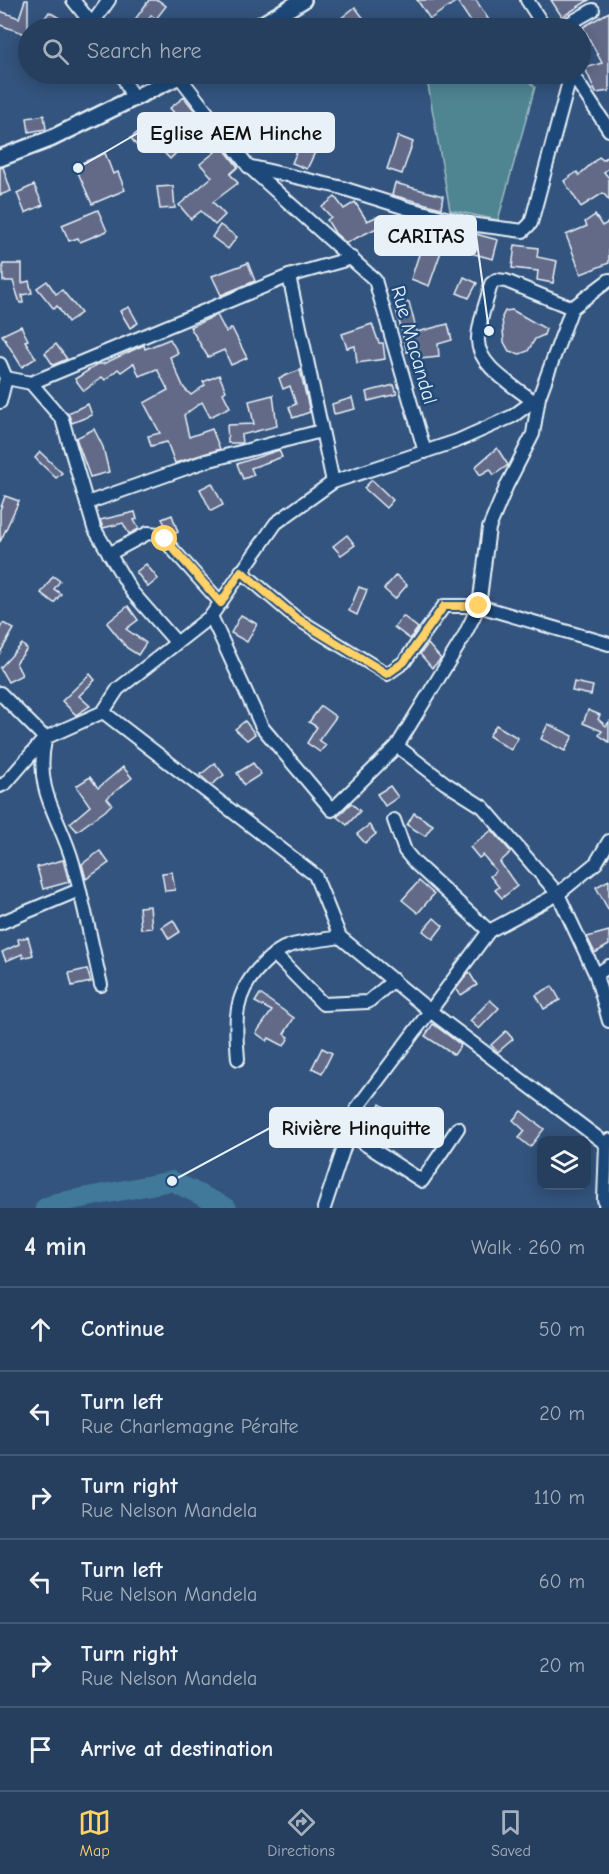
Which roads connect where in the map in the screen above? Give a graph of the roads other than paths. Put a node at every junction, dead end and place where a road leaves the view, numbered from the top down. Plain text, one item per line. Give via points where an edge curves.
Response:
1 (73, 0) edge
2 (110, 0) edge
3 (303, 0) edge
4 (527, 0) edge
5 (593, 10) dead end
6 (88, 18) edge
7 (99, 18) edge
8 (273, 18) edge
9 (539, 18) edge
10 (579, 18) edge
11 (126, 84) edge
12 (163, 84) edge
13 (188, 84) edge
14 (569, 84) edge
15 (579, 84) edge
16 (133, 99) junction
17 (609, 130) edge
18 (0, 159) edge
19 (248, 166) junction
20 (352, 258) junction
21 (289, 276) junction
22 (609, 280) edge
23 (572, 308) junction
24 (0, 364) edge
25 (6, 378) junction
26 (31, 383) junction
27 (537, 400) junction
28 (0, 402) edge
29 (321, 431) junction
30 (425, 453) junction
31 (333, 482) junction
32 (87, 503) junction
33 (109, 554) junction
34 (241, 571) junction
35 (221, 603) junction
36 (479, 606) junction
37 (211, 616) junction
38 (176, 642) junction
39 (609, 644) edge
40 (0, 693) edge
41 (102, 712) junction
42 (45, 738) junction
43 (397, 746) junction
44 (0, 786) edge
45 (394, 820) dead end
46 (609, 842) edge
47 (79, 890) junction
48 (558, 894) junction
49 (0, 923) edge
50 (489, 932) junction
51 (340, 937) junction
52 (274, 954) junction
53 (609, 966) edge
54 (596, 975) junction
55 (394, 980) junction
56 (101, 986) dead end
57 (430, 1011) junction
58 (609, 1021) edge
59 (238, 1059) dead end
60 (458, 1128) dead end
61 (349, 1134) junction
62 (607, 1142) edge
63 (324, 1208) edge
64 (606, 1208) edge

1 - 6 street
2 - 7 street
3 - 8 main road
4 - 9 street
5 - 10 street
11 - 16 street
12 - 16 main road
13 - 19 street, Rue Macandal
14 - 19 street via 531,223 523,231 469,224
15 - 17 street
16 - 18 main road
19 - 20 street, Rue Macandal
20 - 21 street
20 - 30 street, Rue Macandal via 375,280
21 - 26 street
21 - 29 street
22 - 23 street
23 - 27 street
23 - 27 street via 506,281 496,280 492,284 478,336 479,351 487,364
24 - 25 street
25 - 26 street
25 - 28 street
26 - 32 street via 62,419
27 - 30 street via 490,428
27 - 36 street via 533,434 489,528
29 - 31 street
29 - 32 street via 206,462
30 - 31 street
31 - 34 street via 276,523
32 - 33 street via 94,528
33 - 35 street via 148,533 159,534
33 - 38 street via 132,592
34 - 35 street
34 - 36 street via 296,618 387,674 404,662 444,606
35 - 37 street
36 - 39 street
36 - 43 street
37 - 38 street
37 - 43 street via 262,727 332,810
38 - 41 street via 118,689
40 - 42 street
41 - 42 street
41 - 51 street via 315,875
42 - 44 street
42 - 47 street via 40,762 45,794 72,860
43 - 48 street via 483,807
45 - 50 street via 405,851 415,863
46 - 48 street via 596,863
47 - 49 street
47 - 56 street
48 - 50 street
48 - 54 street
50 - 57 street
51 - 52 street via 288,946
51 - 55 street
52 - 55 street via 323,1004 368,1002
52 - 59 street via 243,987 235,1030
53 - 54 street
54 - 58 street
55 - 57 street
57 - 61 street via 357,1108
57 - 62 street
60 - 61 street via 422,1181
61 - 63 street
62 - 64 street

